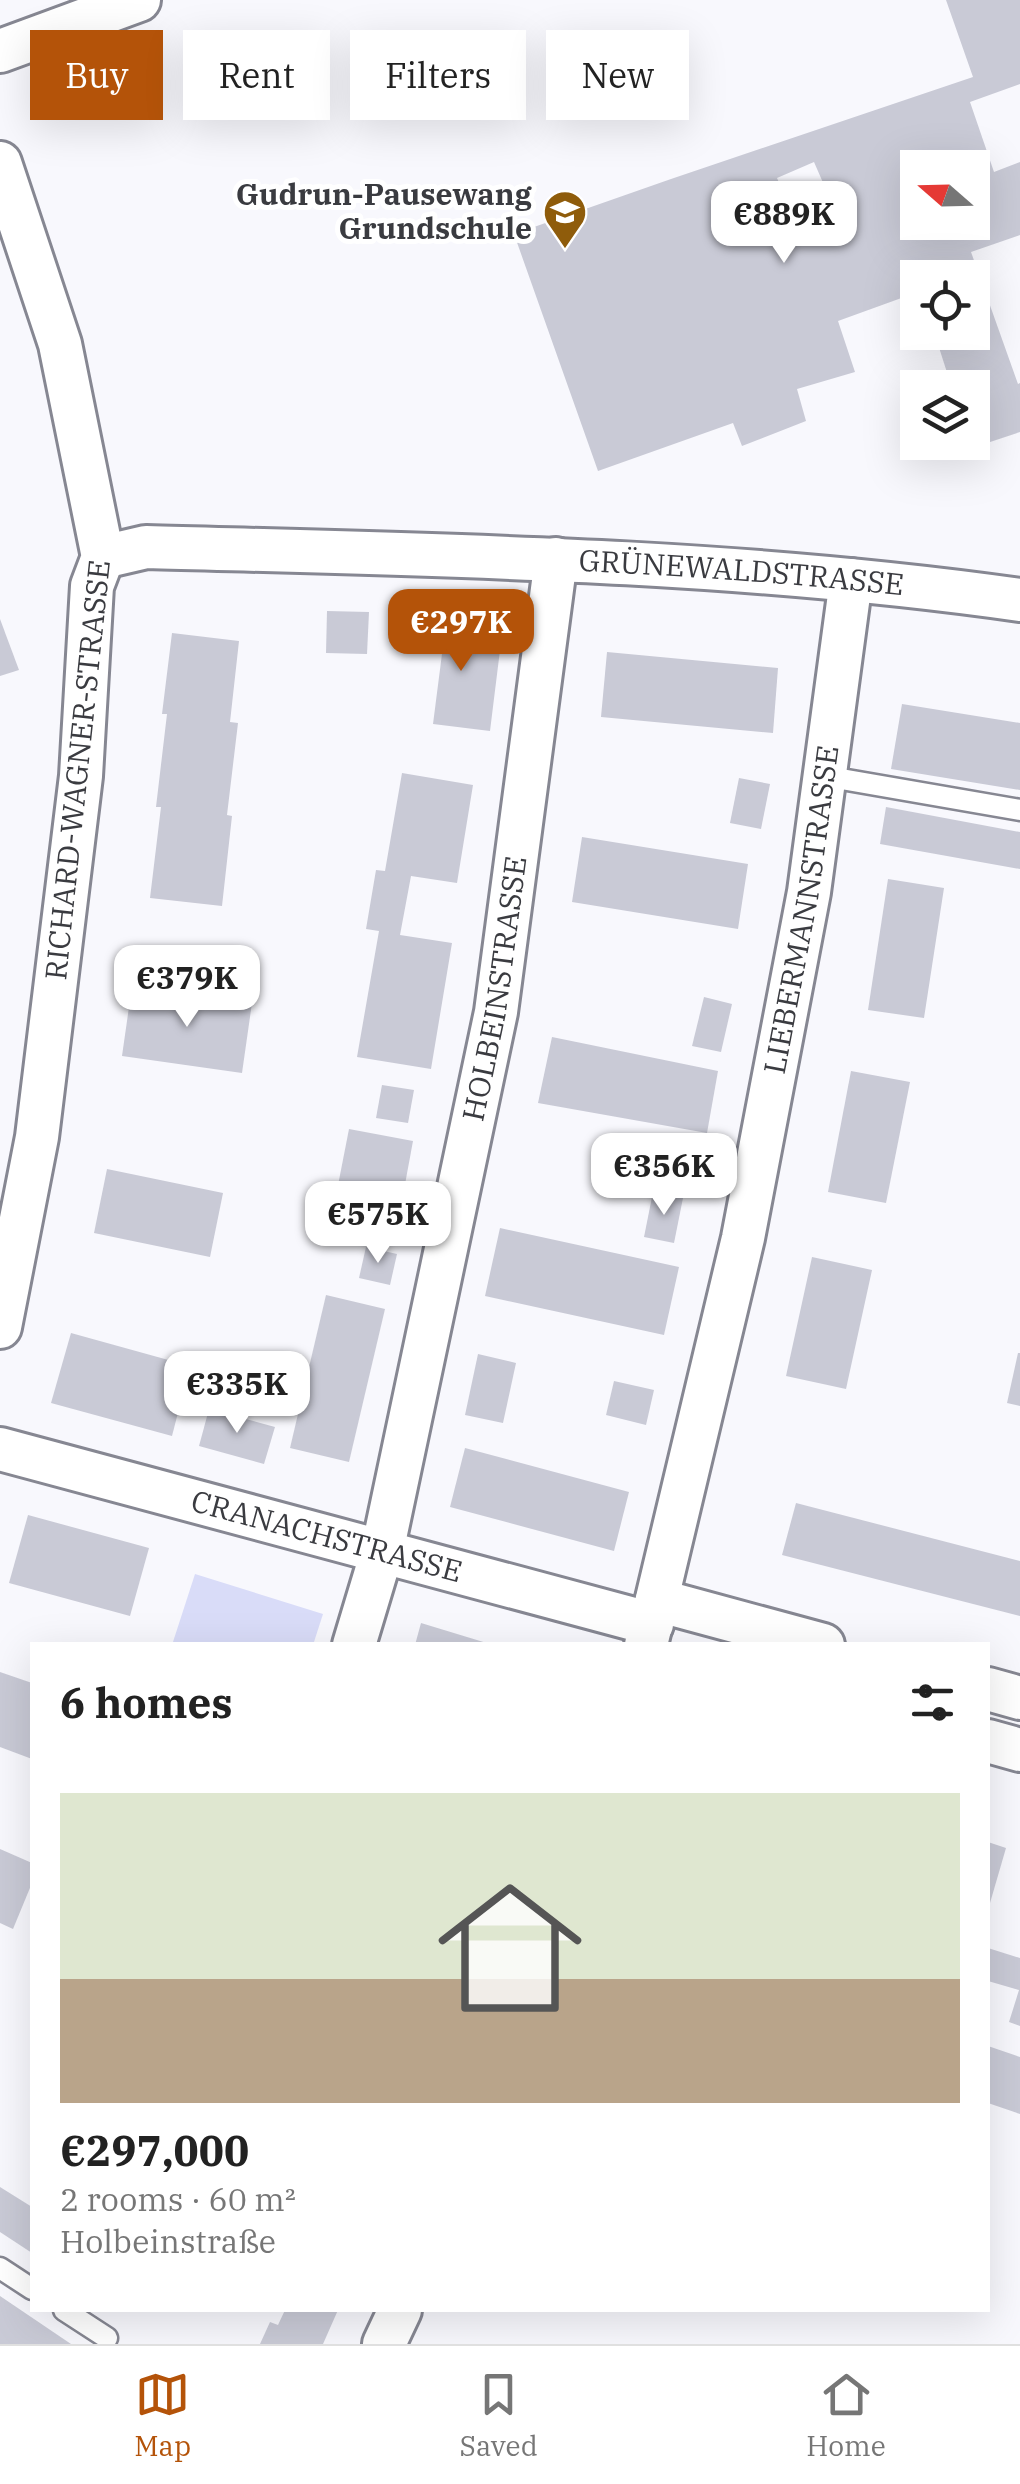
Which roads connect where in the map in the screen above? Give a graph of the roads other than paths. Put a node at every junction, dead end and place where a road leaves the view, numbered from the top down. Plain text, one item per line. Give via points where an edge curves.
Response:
1 (139, 0) edge
2 (0, 52) edge
3 (0, 163) edge
4 (104, 557) junction
5 (556, 559) junction
6 (851, 580) junction
7 (1020, 600) edge
8 (824, 776) junction
9 (1020, 810) edge
10 (0, 1327) edge
11 (0, 1449) edge
12 (382, 1552) junction
13 (652, 1623) edge
14 (355, 1642) edge
15 (800, 1642) edge
16 (990, 1690) edge
17 (1020, 1698) edge
18 (990, 1742) edge
19 (1020, 1750) edge
20 (0, 2268) edge
21 (30, 2288) edge
22 (67, 2312) edge
23 (399, 2312) edge
24 (108, 2338) dead end
25 (384, 2344) edge

1 - 2 street
3 - 4 street, RICHARD-WAGNER-STRASSE via 60,344
4 - 5 street, GRÜNEWALDSTRASSE via 146,546
4 - 10 street, RICHARD-WAGNER-STRASSE via 92,586 80,776 38,1137
5 - 6 street, GRÜNEWALDSTRASSE
5 - 12 street, HOLBEINSTRASSE via 496,1012
6 - 7 street, GRÜNEWALDSTRASSE
6 - 8 street, LIEBERMANNSTRASSE
8 - 9 lane
8 - 13 street, LIEBERMANNSTRASSE via 809,892 743,1238
11 - 12 street, CRANACHSTRASSE
12 - 13 street, CRANACHSTRASSE
12 - 14 street, HOLBEINSTRASSE
13 - 15 street, CRANACHSTRASSE
16 - 17 street
18 - 19 street
20 - 21 lane
22 - 24 lane
23 - 25 street

